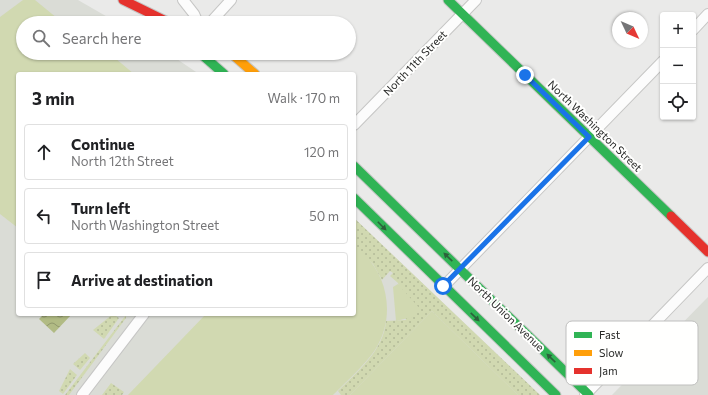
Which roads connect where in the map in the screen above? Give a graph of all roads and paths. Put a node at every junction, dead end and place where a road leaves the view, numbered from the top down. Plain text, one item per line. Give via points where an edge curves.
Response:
1 (123, 0) edge
2 (183, 0) edge
3 (232, 0) edge
4 (448, 0) edge
5 (476, 0) edge
6 (462, 14) junction
7 (708, 14) edge
8 (156, 16) edge
9 (195, 16) edge
10 (217, 16) edge
11 (696, 27) edge
12 (208, 60) edge
13 (239, 60) edge
14 (660, 64) edge
15 (222, 72) edge
16 (252, 72) edge
17 (356, 124) edge
18 (589, 137) junction
19 (356, 168) edge
20 (356, 200) edge
21 (708, 252) edge
22 (708, 268) edge
23 (460, 269) junction
24 (443, 286) junction
25 (142, 316) edge
26 (657, 321) edge
27 (566, 373) edge
28 (578, 385) edge
29 (596, 385) edge
30 (587, 394) edge
31 (82, 395) edge
32 (556, 395) edge

1 - 8 street
2 - 9 street
3 - 10 street
4 - 6 street, North Washington Street
5 - 6 street, North 11th Street
6 - 17 street, North 11th Street
6 - 18 street, North Washington Street
7 - 11 street
12 - 15 street
13 - 16 street
14 - 18 street
18 - 21 street, North Washington Street
18 - 23 street
23 -> 19 street, North Union Avenue
20 -> 24 street
22 - 26 street
23 - 24 street
27 -> 23 street, North Union Avenue
24 -> 32 street
25 - 31 street
30 -> 28 street, North Union Avenue
29 - 30 street

